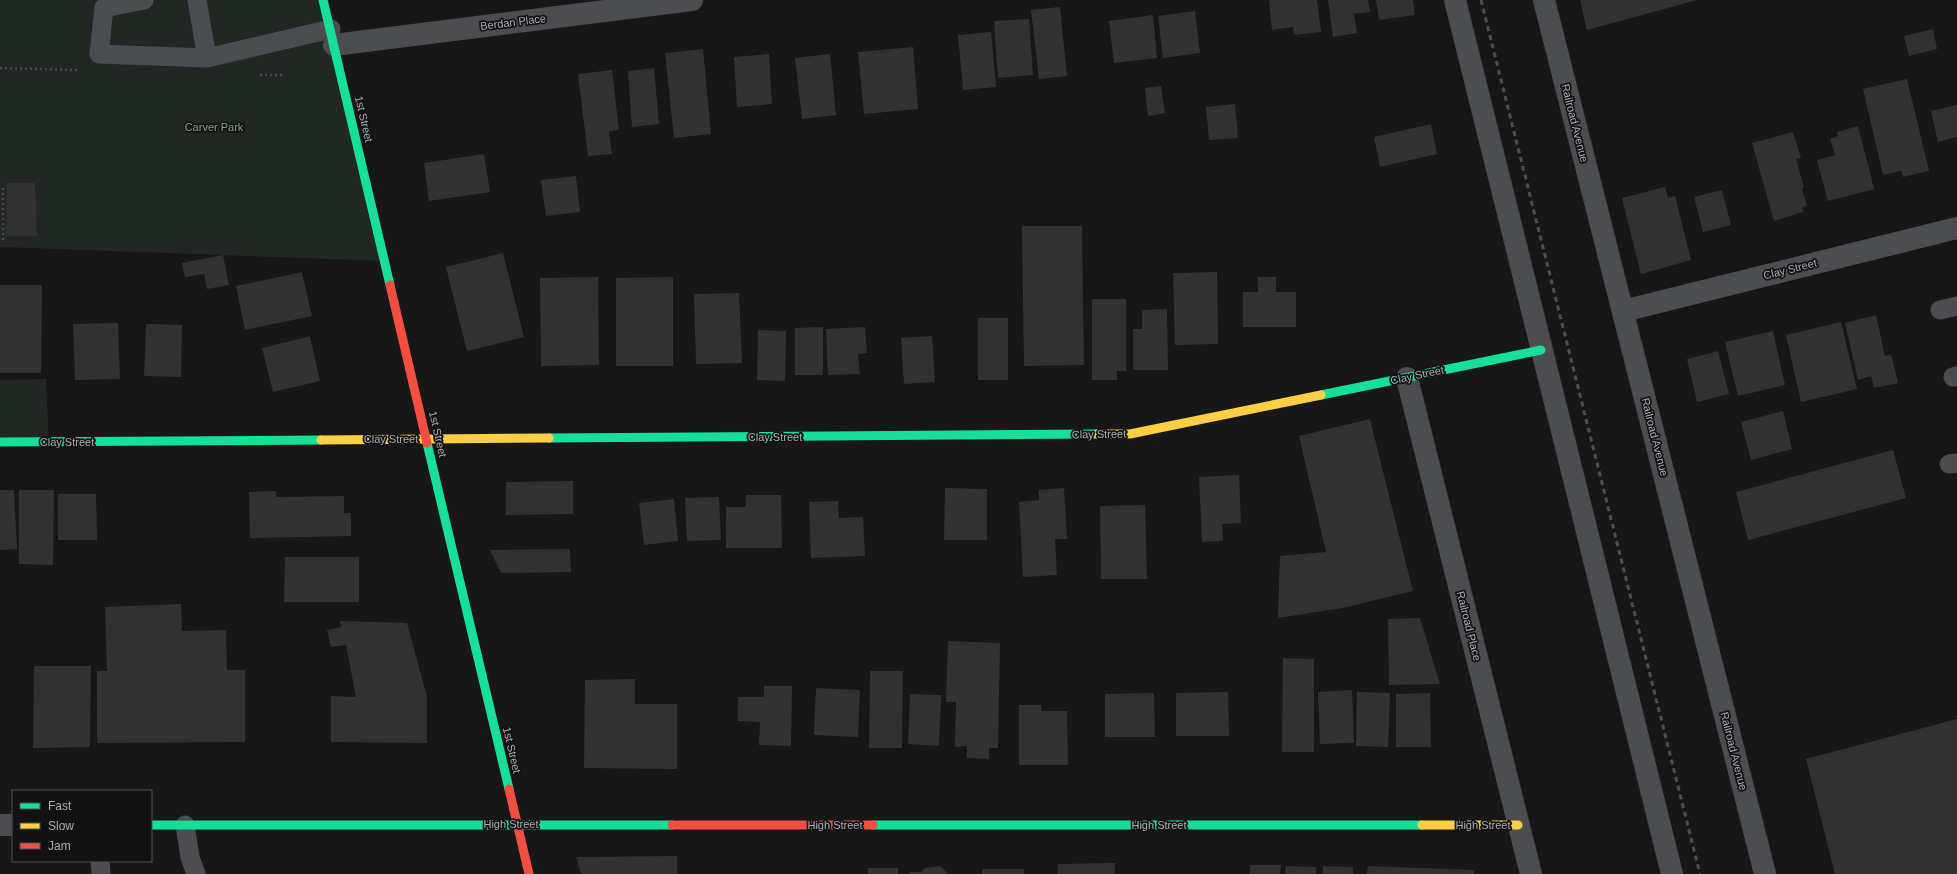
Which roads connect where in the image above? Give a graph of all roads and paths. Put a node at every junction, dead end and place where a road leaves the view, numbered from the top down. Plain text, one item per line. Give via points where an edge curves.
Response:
1 (144, 0) edge
2 (197, 0) edge
3 (323, 0) edge
4 (692, 0) edge
5 (1455, 0) edge
6 (1544, 0) edge
7 (332, 37) junction
8 (207, 58) junction
9 (3, 188) dead end
10 (2, 223) edge
11 (1957, 228) edge
12 (3, 241) dead end
13 (1623, 311) junction
14 (1541, 350) junction
15 (1407, 378) junction
16 (427, 439) junction
17 (0, 442) edge
18 (517, 824) junction
19 (0, 825) edge
20 (12, 825) edge
21 (152, 825) edge
22 (185, 825) junction
23 (1518, 825) junction
24 (100, 862) edge
25 (101, 874) edge
26 (196, 874) edge
27 (528, 874) edge
28 (1531, 874) edge
29 (1672, 874) edge
30 (1765, 874) edge

1 - 8 lane via 104,8 99,54
2 - 8 lane
3 - 7 street, 1st Street
4 - 7 street, Berdan Place
5 - 14 street
6 - 13 street, Railroad Avenue
7 - 8 lane
7 - 16 street, 1st Street
9 - 10 path
10 - 12 path
11 - 13 street, Clay Street
13 - 30 street, Railroad Avenue
14 - 15 street, Clay Street
14 - 29 street
15 - 16 street, Clay Street via 1130,434
15 - 23 street, Railroad Place
16 - 17 street, Clay Street
16 - 18 street, 1st Street
18 - 22 street, High Street
18 - 23 street, High Street
18 - 27 street, 1st Street
19 - 20 street
21 - 22 street, High Street
22 - 26 lane
23 - 28 street, Railroad Place
24 - 25 lane

